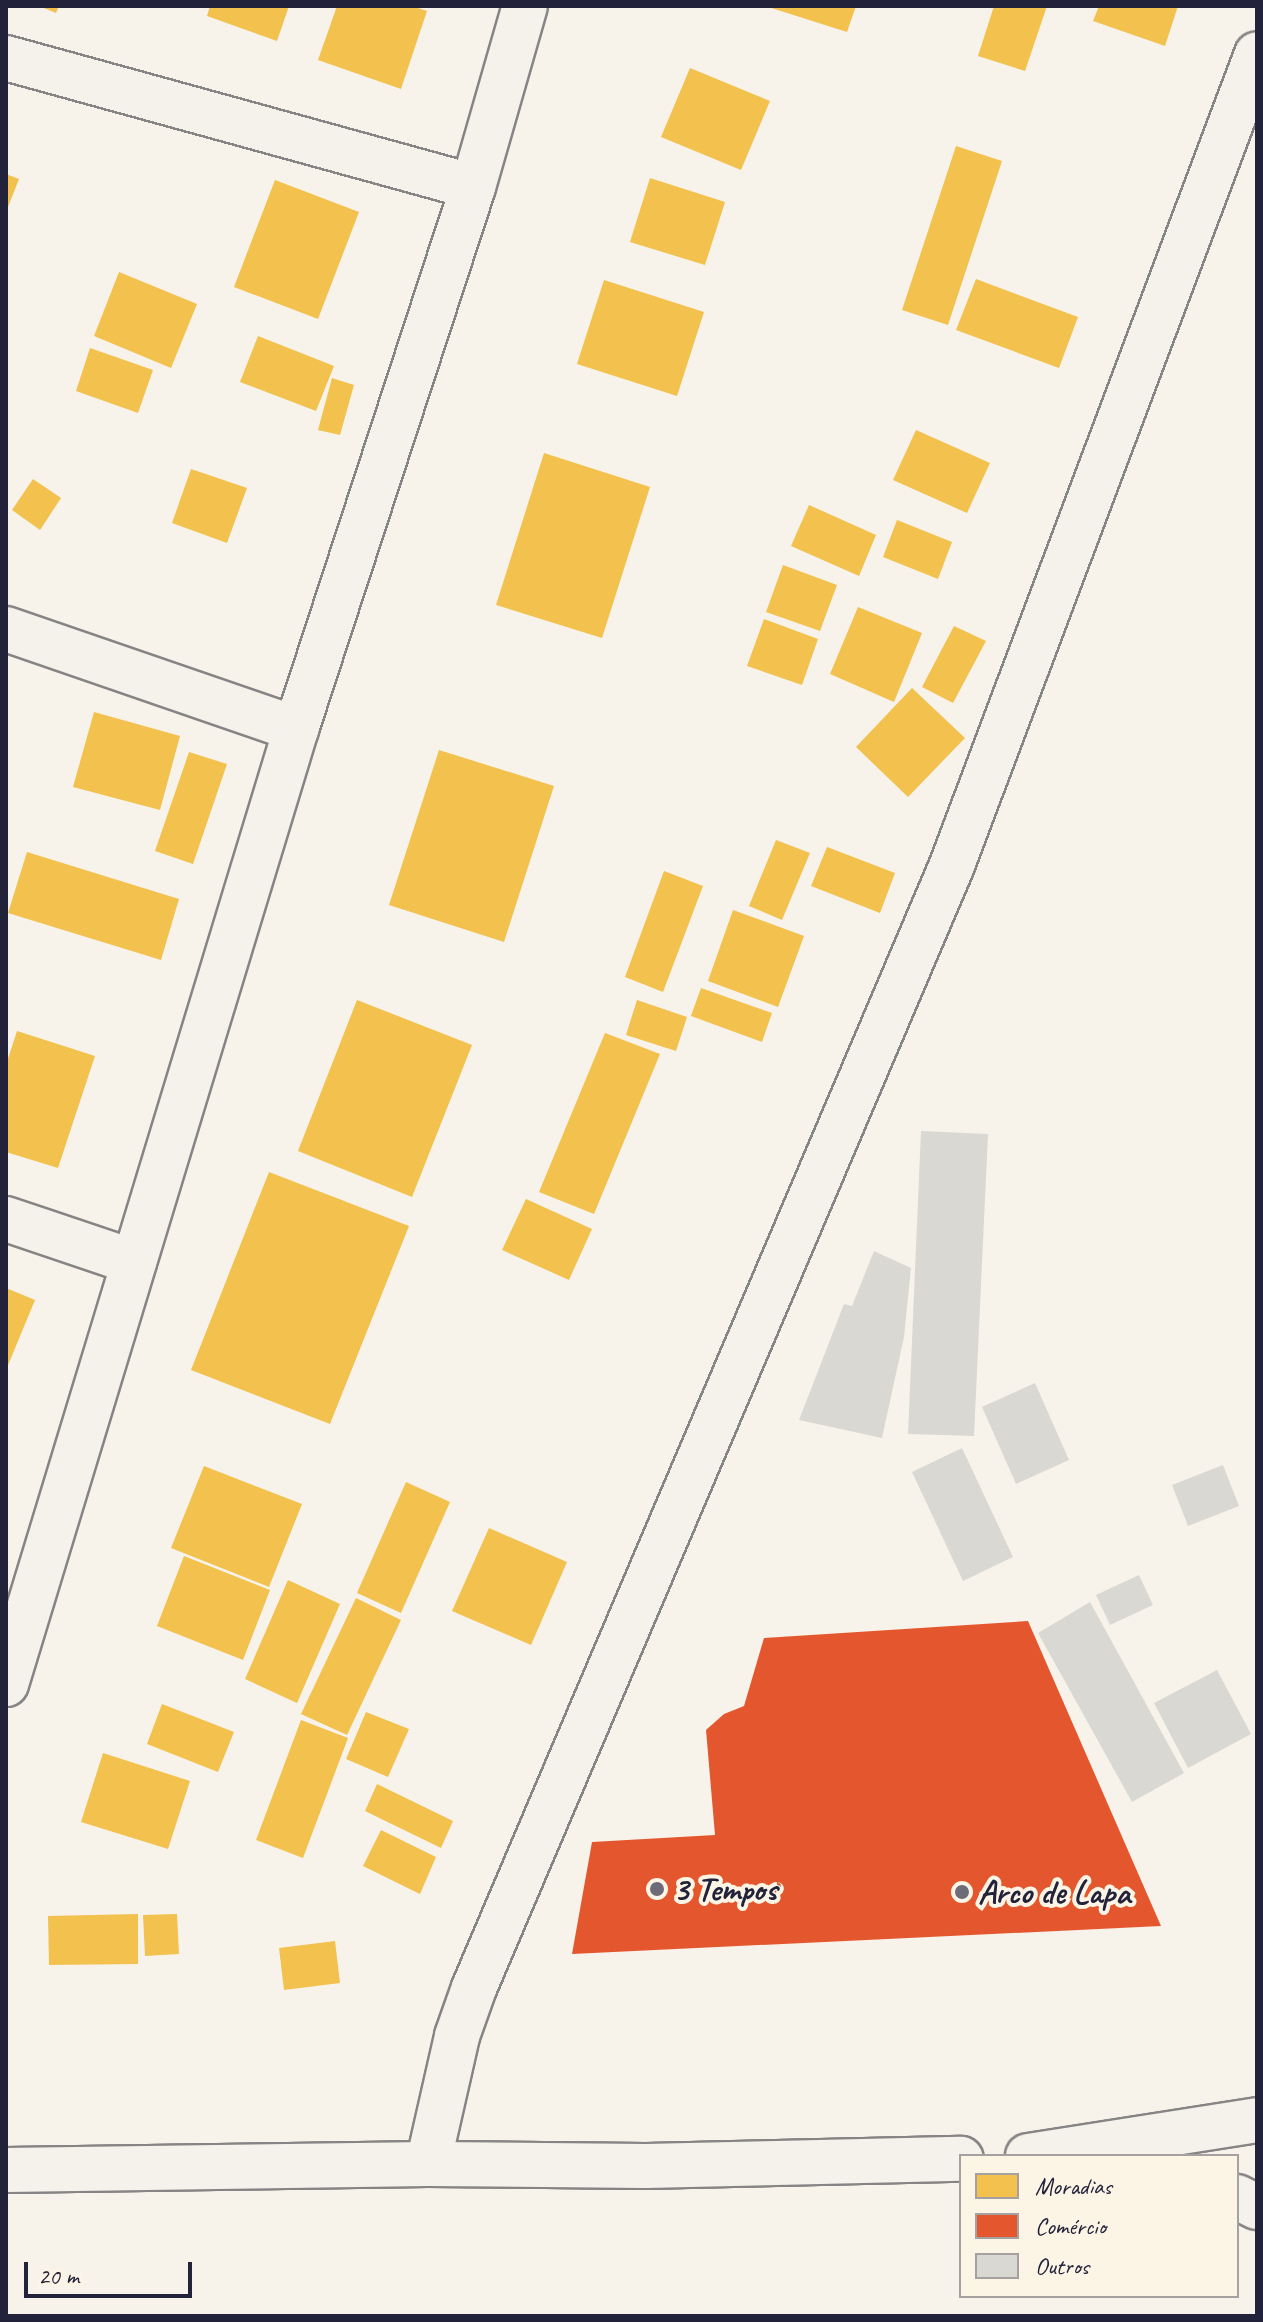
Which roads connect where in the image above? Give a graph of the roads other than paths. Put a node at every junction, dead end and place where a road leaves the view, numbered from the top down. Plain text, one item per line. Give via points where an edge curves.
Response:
1 (525, 6) edge
2 (1257, 54) edge
3 (6, 58) edge
4 (473, 187) junction
5 (6, 629) edge
6 (296, 729) junction
7 (6, 1219) edge
8 (134, 1262) junction
9 (6, 1684) edge
10 (1257, 2120) edge
11 (1041, 2154) edge
12 (959, 2159) edge
13 (428, 2164) junction
14 (6, 2170) edge
15 (1239, 2198) edge
16 (1257, 2207) edge

1 - 4 main road
2 - 13 main road via 952,865 474,1988 457,2036
3 - 4 main road
4 - 6 main road
5 - 6 main road
6 - 8 main road
7 - 8 main road
8 - 9 main road
10 - 11 main road
12 - 13 main road via 646,2166
13 - 14 main road
15 - 16 main road

